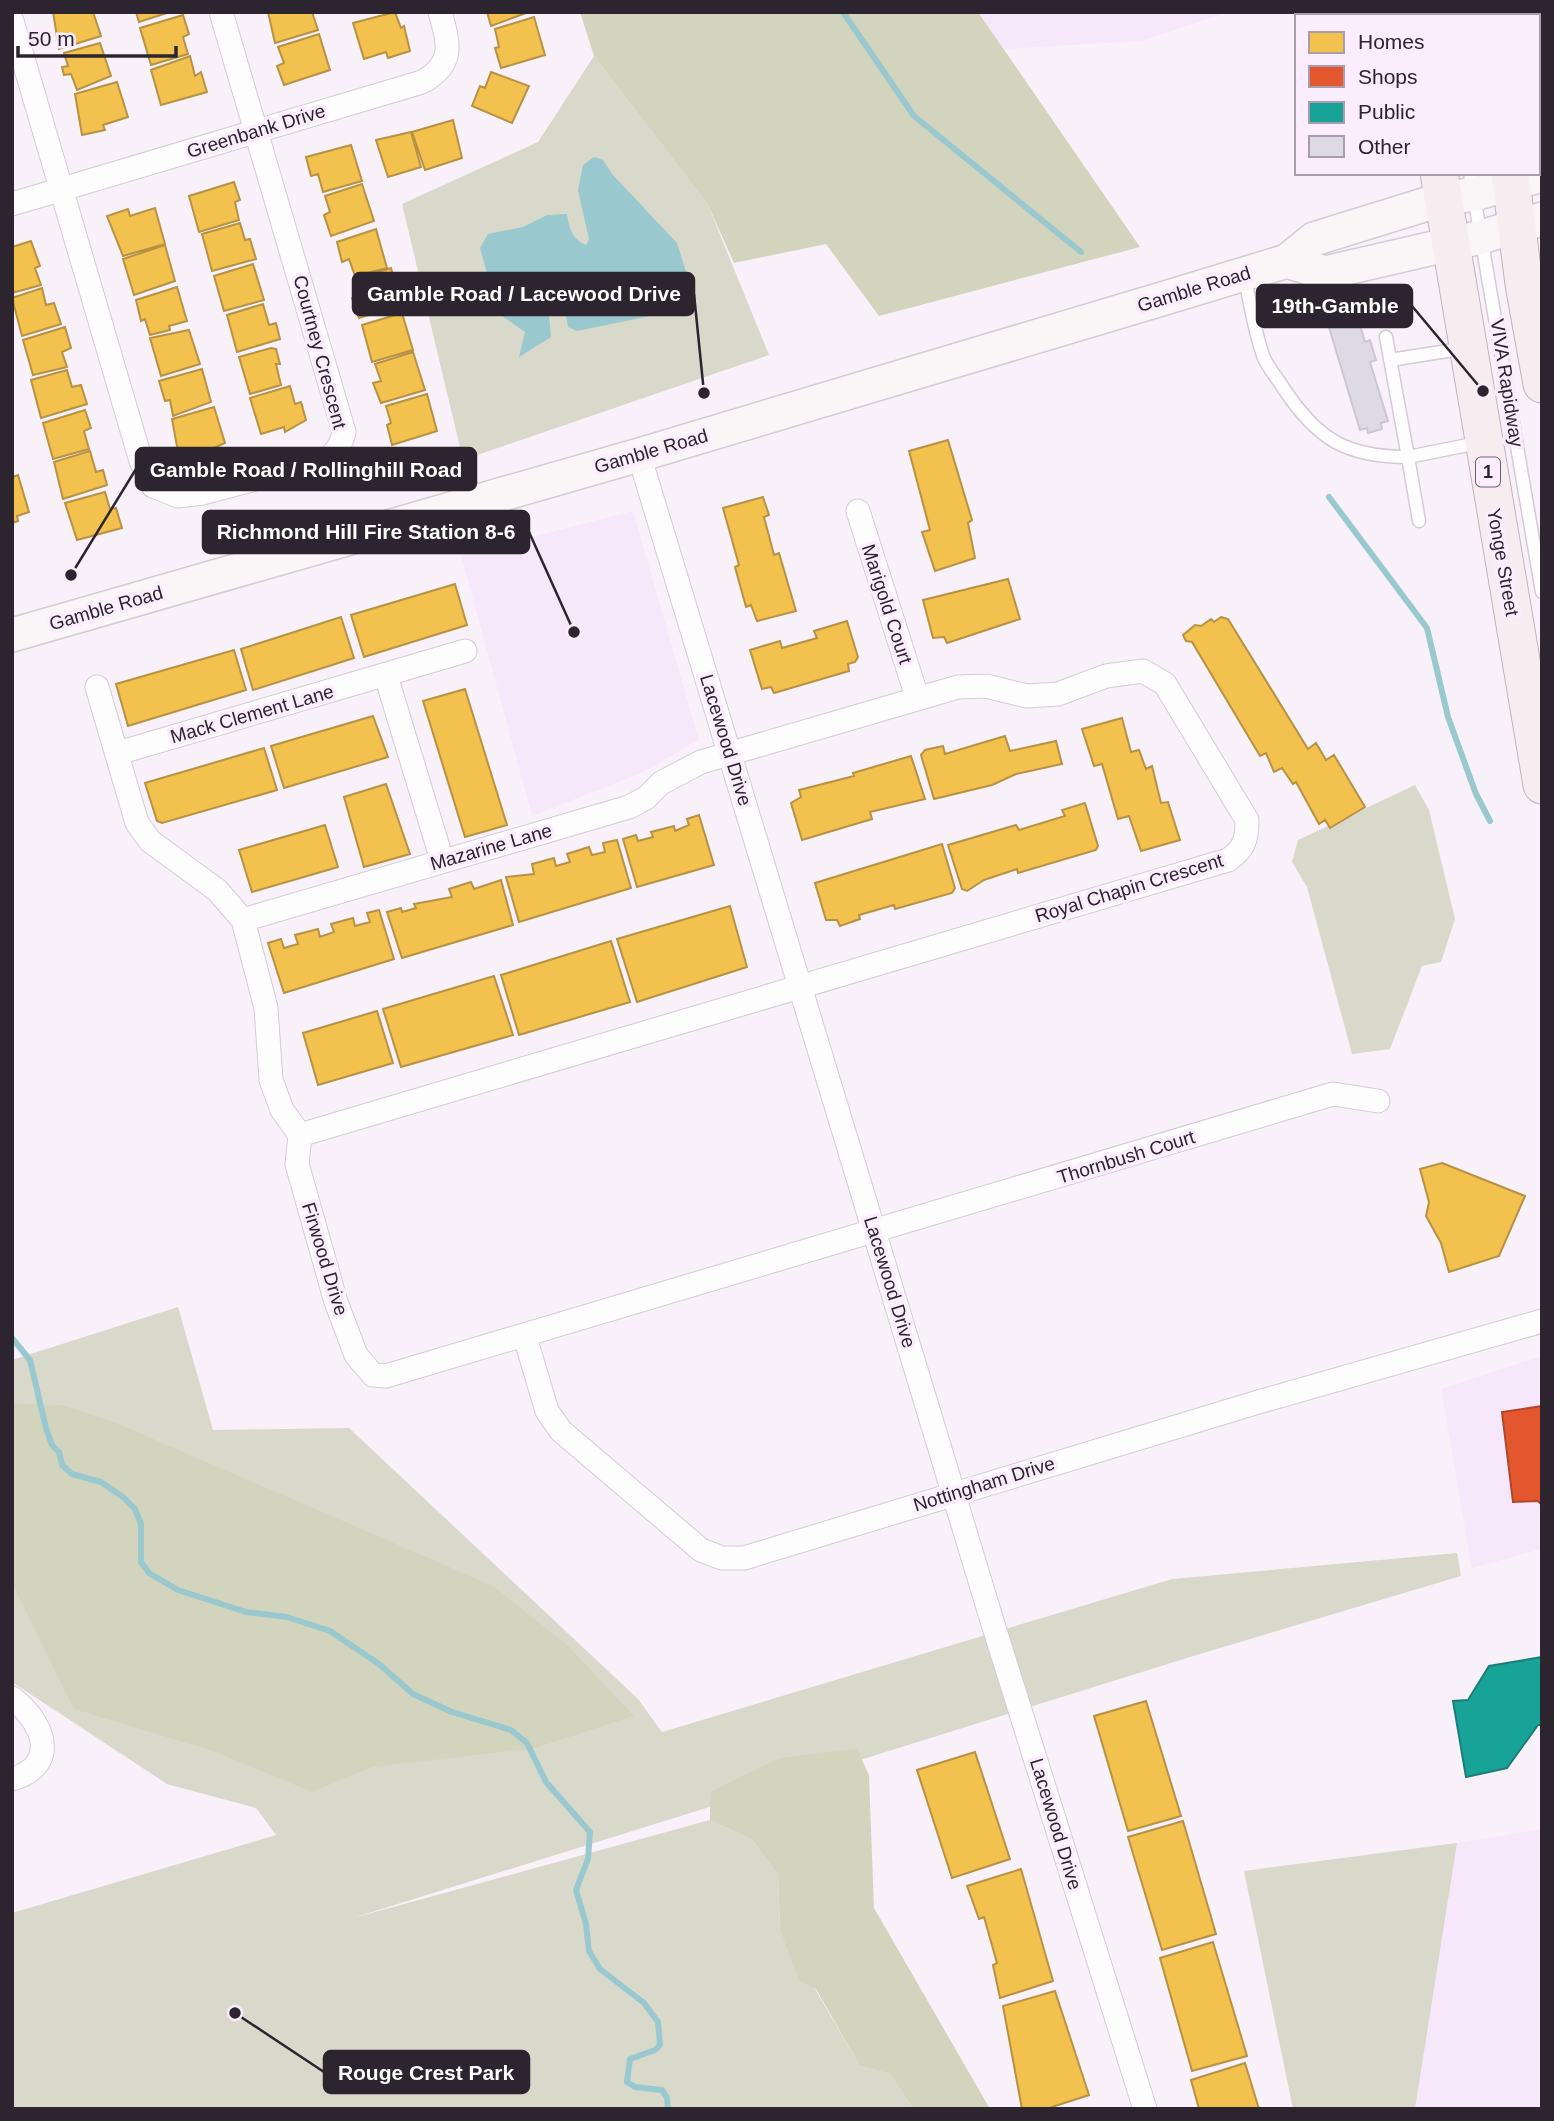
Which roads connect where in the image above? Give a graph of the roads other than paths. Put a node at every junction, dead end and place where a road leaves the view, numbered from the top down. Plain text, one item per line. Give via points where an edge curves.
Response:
1 (221, 12) edge
2 (440, 12) edge
3 (12, 21) edge
4 (256, 131) junction
5 (1521, 178) edge
6 (1457, 185) edge
7 (63, 189) junction
8 (12, 204) edge
9 (1530, 223) edge
10 (1466, 240) junction
11 (1287, 261) junction
12 (1244, 274) junction
13 (1386, 337) dead end
14 (1467, 348) junction
15 (1390, 360) junction
16 (1542, 384) edge
17 (1483, 442) junction
18 (639, 455) junction
19 (1408, 457) junction
20 (858, 511) dead end
21 (1419, 521) dead end
22 (1542, 593) edge
23 (12, 635) edge
24 (465, 651) dead end
25 (386, 676) junction
26 (97, 687) dead end
27 (917, 697) junction
28 (118, 753) junction
29 (730, 754) junction
30 (1542, 785) edge
31 (442, 860) junction
32 (243, 920) junction
33 (801, 987) junction
34 (1378, 1101) dead end
35 (300, 1135) junction
36 (875, 1231) junction
37 (1542, 1321) edge
38 (525, 1337) junction
39 (954, 1494) junction
40 (12, 1698) edge
41 (12, 1779) edge
42 (1145, 2109) edge

1 - 4 street
2 - 4 street, Greenbank Drive via 447,53 434,75
3 - 7 street
4 - 7 street, Greenbank Drive
4 - 7 street, Courtney Crescent via 344,432 341,444 323,461 203,493 178,496 153,486 141,461
5 - 6 main road, Gamble Road
5 - 9 main road
6 - 10 main road, Yonge Street / 1
6 - 11 main road, Gamble Road via 1314,239
7 - 8 street, Greenbank Drive
9 - 10 main road
9 - 16 main road via 1524,284
10 - 11 main road via 1325,274
10 - 14 main road, Yonge Street / 1
10 - 22 lane, VIVA Rapidway
11 - 12 main road, Gamble Road
12 - 18 main road, Gamble Road
12 - 19 lane via 1265,360 1321,435 1380,457
13 - 15 lane
14 - 15 lane
14 - 17 main road, Yonge Street / 1
15 - 19 lane
17 - 19 lane
17 - 30 main road, Yonge Street / 1
18 - 23 main road, Gamble Road
18 - 29 street, Lacewood Drive
19 - 21 lane
20 - 27 street, Marigold Court
24 - 25 street, Mack Clement Lane
25 - 28 street, Mack Clement Lane
25 - 31 street
26 - 28 street
27 - 29 street, Royal Chapin Crescent
27 - 33 street, Royal Chapin Crescent via 986,686 1027,696 1058,694 1106,676 1143,671 1165,684 1247,820 1247,839 1227,860
28 - 32 street via 137,822 149,841 217,890
29 - 31 street, Mazarine Lane via 680,772 629,807
29 - 33 street, Lacewood Drive
31 - 32 street, Mazarine Lane
32 - 35 street via 266,1008 271,1080 282,1110
33 - 35 street
33 - 36 street, Lacewood Drive
34 - 36 street, Thornbush Court via 1333,1094
35 - 38 street, Firwood Drive via 297,1164 336,1301 356,1355 373,1375 386,1376
36 - 38 street, Firwood Drive
36 - 39 street, Lacewood Drive
37 - 39 street, Nottingham Drive
38 - 39 street, Nottingham Drive via 547,1411 561,1431 701,1550 722,1558 744,1558
39 - 42 street, Lacewood Drive
40 - 41 street via 37,1724 42,1753 28,1774

